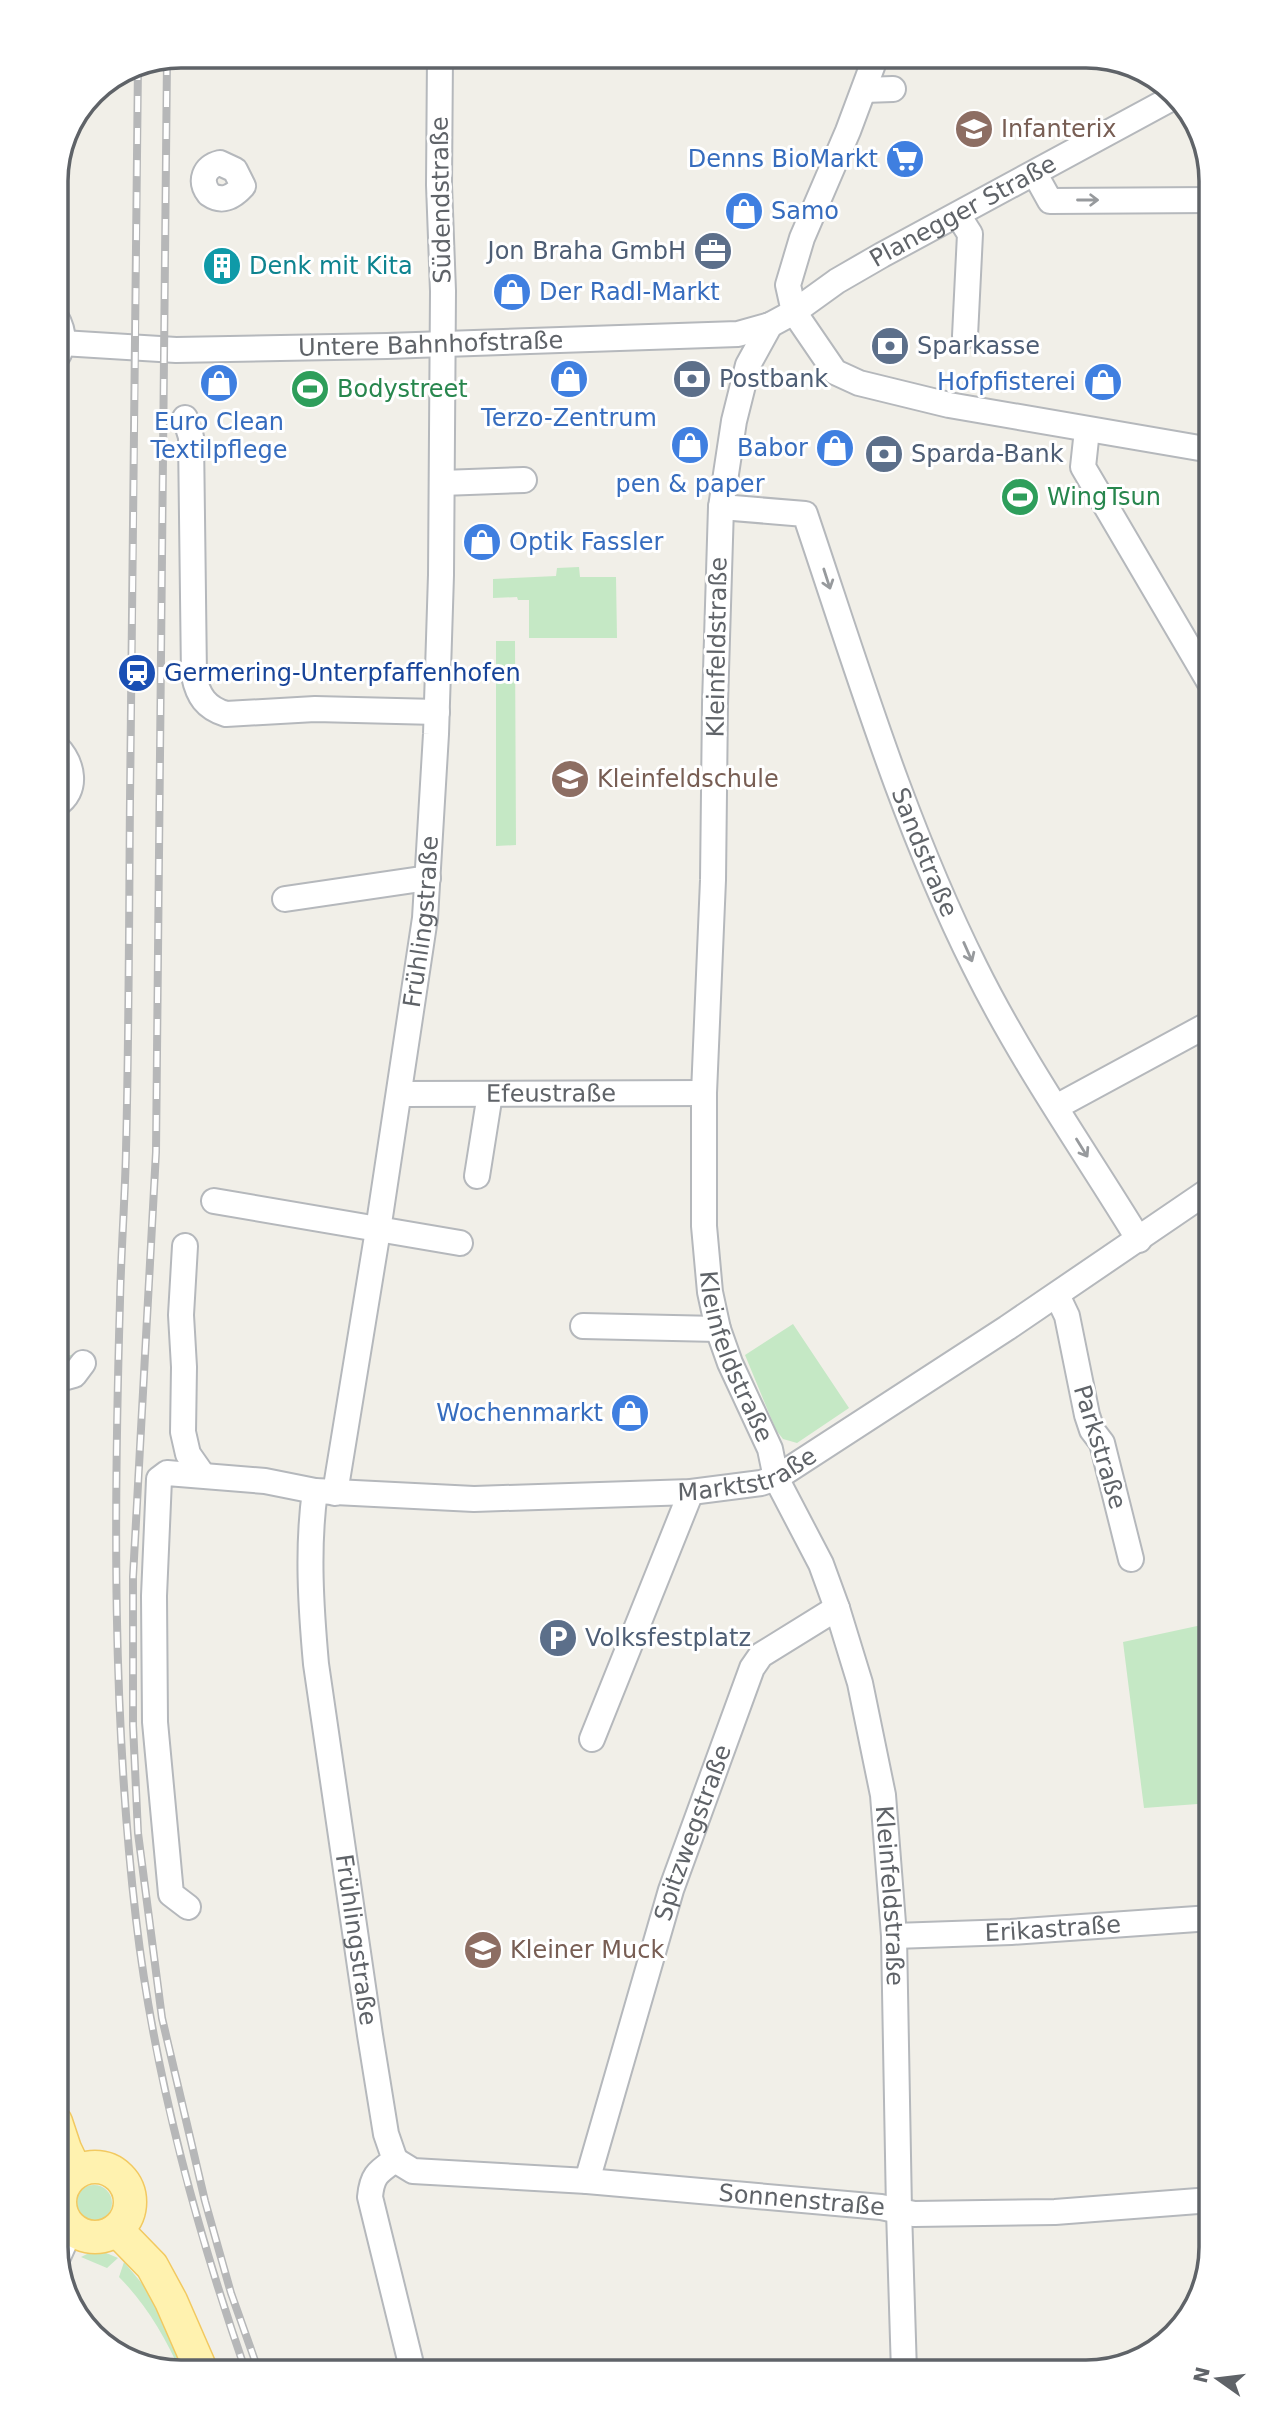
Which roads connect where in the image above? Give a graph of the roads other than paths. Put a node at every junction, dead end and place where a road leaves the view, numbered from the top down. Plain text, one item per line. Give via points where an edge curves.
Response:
1 (440, 68) edge
2 (872, 68) edge
3 (893, 89) dead end
4 (864, 90) junction
5 (1164, 101) edge
6 (1035, 174) junction
7 (1199, 200) edge
8 (958, 215) junction
9 (794, 312) junction
10 (770, 325) junction
11 (965, 337) dead end
12 (441, 344) junction
13 (68, 351) edge
14 (185, 418) dead end
15 (1087, 430) junction
16 (1199, 448) edge
17 (524, 481) dead end
18 (442, 483) junction
19 (213, 485) dead end
20 (191, 500) junction
21 (721, 507) junction
22 (1199, 665) edge
23 (437, 712) junction
24 (68, 763) edge
25 (68, 794) edge
26 (428, 878) junction
27 (285, 899) dead end
28 (1199, 1021) edge
29 (704, 1093) junction
30 (399, 1094) junction
31 (490, 1094) junction
32 (1052, 1101) junction
33 (477, 1176) dead end
34 (1199, 1198) edge
35 (214, 1201) dead end
36 (378, 1230) junction
37 (1139, 1240) junction
38 (460, 1242) dead end
39 (184, 1264) dead end
40 (1057, 1295) junction
41 (583, 1326) dead end
42 (718, 1329) junction
43 (83, 1363) dead end
44 (68, 1377) edge
45 (190, 1474) junction
46 (776, 1478) junction
47 (325, 1492) junction
48 (677, 1498) junction
49 (1130, 1559) dead end
50 (837, 1608) junction
51 (592, 1739) dead end
52 (188, 1907) dead end
53 (1199, 1919) edge
54 (894, 1936) junction
55 (68, 2155) edge
56 (395, 2160) junction
57 (76, 2172) junction
58 (68, 2179) edge
59 (587, 2181) junction
60 (1199, 2201) edge
61 (899, 2210) junction
62 (68, 2220) edge
63 (117, 2230) junction
64 (197, 2360) edge
65 (410, 2360) edge
66 (904, 2360) edge

1 - 12 street, Südendstraße
2 - 4 street
3 - 4 street
4 - 9 street via 798,250 788,285
5 - 6 street, Planegger Straße via 1089,130
6 -> 7 street via 1050,201
6 - 8 street, Planegger Straße
8 - 9 street, Planegger Straße via 837,281
8 - 11 street via 970,234
9 - 10 street, Untere Bahnhofstraße
9 - 15 street via 835,372 859,383
10 - 12 street, Untere Bahnhofstraße via 700,337
10 - 21 street, Kleinfeldstraße via 748,365
12 - 13 street, Untere Bahnhofstraße
12 - 18 street, Frühlingstraße
14 - 20 street via 191,437
15 - 16 street
15 - 22 street via 1083,467
17 - 18 street
18 - 23 street, Frühlingstraße
19 - 20 street
20 - 23 street via 194,676 203,701 226,714 315,709
21 - 29 street, Kleinfeldstraße
21 -> 32 street, Sandstraße via 805,514 915,829 974,966
23 - 26 street, Frühlingstraße
24 - 25 street via 72,777
26 - 27 street
26 - 30 street, Frühlingstraße
28 - 32 street
29 - 31 street, Efeustraße
29 - 42 street, Kleinfeldstraße via 704,1226
30 - 31 street, Efeustraße
30 - 36 street, Frühlingstraße
31 - 33 street
32 -> 37 street, Sandstraße
34 - 37 street, Marktstraße
35 - 36 street
36 - 38 street
36 - 47 street, Frühlingstraße
37 - 40 street, Marktstraße
39 - 45 street via 183,1432
40 - 46 street, Marktstraße
40 - 49 street, Parkstraße via 1067,1317 1087,1415 1102,1443
41 - 42 street
42 - 46 street, Kleinfeldstraße via 770,1449
43 - 44 street
45 - 47 street, Marktstraße
45 - 52 street via 167,1473 159,1479 154,1596 155,1721 171,1895
46 - 48 street, Marktstraße
46 - 50 street, Kleinfeldstraße via 821,1564
47 - 48 street, Marktstraße via 496,1505
47 - 56 street, Frühlingstraße via 312,1511 316,1664 376,2072
48 - 51 street
50 - 54 street, Kleinfeldstraße via 860,1683 881,1783
50 - 59 street, Spitzwegstraße via 761,1655 752,1668 671,1890
53 - 54 street, Erikastraße
54 - 61 street, Kleinfeldstraße
55 - 57 main road
56 - 59 street, Sonnenstraße via 413,2171
56 - 65 street via 376,2174 370,2197
57 - 58 main road
57 - 63 main road via 104,2168 122,2180 130,2200
59 - 61 street, Sonnenstraße
60 - 61 street, Sonnenstraße via 1067,2212 914,2214
61 - 66 street, Kleinfeldstraße
62 - 63 main road via 89,2237
63 - 64 main road via 152,2266

